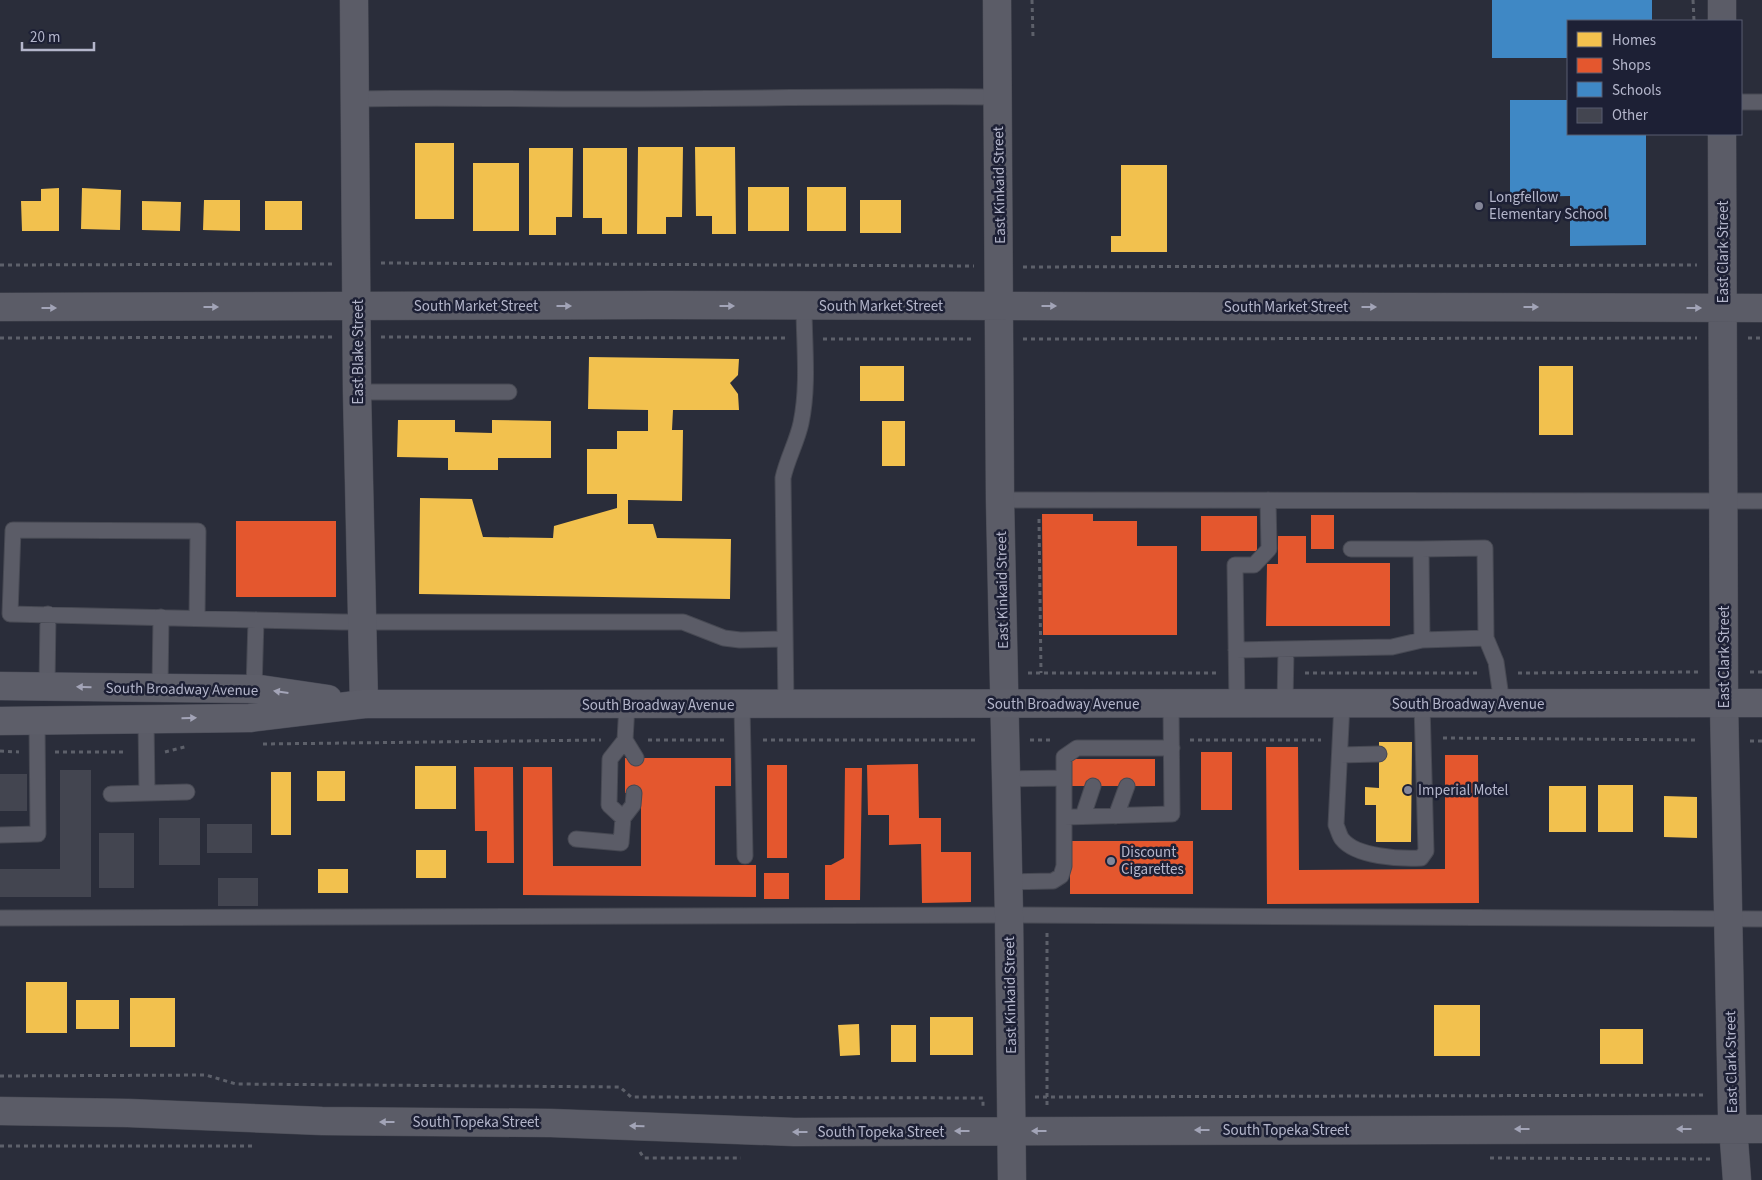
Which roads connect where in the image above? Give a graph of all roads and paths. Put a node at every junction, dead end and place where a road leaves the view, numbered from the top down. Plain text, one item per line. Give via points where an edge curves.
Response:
1 (354, 0) edge
2 (997, 0) edge
3 (1032, 0) edge
4 (1693, 0) edge
5 (1722, 0) edge
6 (1694, 20) edge
7 (1722, 20) edge
8 (1032, 36) dead end
9 (998, 97) junction
10 (356, 99) junction
11 (1742, 102) edge
12 (1762, 102) edge
13 (1722, 135) edge
14 (358, 263) junction
15 (0, 265) edge
16 (1697, 265) dead end
17 (1000, 267) junction
18 (804, 306) junction
19 (1000, 306) junction
20 (0, 307) edge
21 (358, 307) junction
22 (1724, 308) junction
23 (1762, 308) edge
24 (358, 337) junction
25 (0, 338) edge
26 (804, 338) junction
27 (1724, 338) junction
28 (1762, 338) edge
29 (1000, 340) junction
30 (357, 392) junction
31 (509, 392) dead end
32 (1000, 500) junction
33 (1039, 500) junction
34 (1268, 500) junction
35 (1724, 501) junction
36 (1762, 501) edge
37 (1351, 549) dead end
38 (1421, 549) junction
39 (48, 614) junction
40 (161, 617) junction
41 (197, 618) junction
42 (256, 620) junction
43 (363, 622) junction
44 (1486, 638) junction
45 (785, 639) junction
46 (1422, 640) junction
47 (1286, 649) junction
48 (1236, 650) junction
49 (1004, 668) junction
50 (1724, 672) junction
51 (1762, 672) edge
52 (1040, 673) junction
53 (1237, 673) junction
54 (1286, 673) junction
55 (1497, 673) junction
56 (0, 686) edge
57 (48, 687) junction
58 (160, 688) junction
59 (254, 689) junction
60 (1724, 703) junction
61 (1762, 703) edge
62 (364, 704) junction
63 (742, 704) junction
64 (786, 704) junction
65 (1172, 704) junction
66 (1237, 704) junction
67 (1285, 704) junction
68 (1342, 704) junction
69 (1422, 704) junction
70 (1502, 704) junction
71 (1005, 705) junction
72 (627, 706) junction
73 (146, 719) junction
74 (0, 721) edge
75 (37, 721) junction
76 (1423, 738) junction
77 (626, 740) junction
78 (742, 740) junction
79 (1006, 740) junction
80 (1056, 740) dead end
81 (1725, 740) junction
82 (1762, 741) edge
83 (194, 743) dead end
84 (257, 744) dead end
85 (1172, 744) junction
86 (1341, 748) junction
87 (0, 751) edge
88 (37, 752) junction
89 (146, 752) junction
90 (1379, 754) dead end
91 (636, 758) dead end
92 (1064, 778) junction
93 (1006, 779) junction
94 (1093, 786) dead end
95 (1127, 786) dead end
96 (187, 792) dead end
97 (147, 793) junction
98 (634, 793) dead end
99 (111, 794) dead end
100 (1083, 816) junction
101 (1116, 816) junction
102 (1065, 817) junction
103 (623, 818) junction
104 (0, 835) edge
105 (576, 840) dead end
106 (745, 856) dead end
107 (1008, 882) junction
108 (1009, 915) junction
109 (0, 918) edge
110 (1728, 919) junction
111 (1762, 919) edge
112 (0, 1076) edge
113 (1732, 1095) junction
114 (1047, 1097) dead end
115 (0, 1112) edge
116 (1733, 1128) junction
117 (1762, 1128) edge
118 (998, 1131) junction
119 (1012, 1180) edge
120 (1737, 1180) edge

1 - 10 street, East Blake Street
2 - 9 street, East Kinkaid Street
3 - 8 path
4 - 6 path
5 - 7 street
9 - 10 lane
9 - 17 street, East Kinkaid Street
10 - 14 street, East Blake Street
11 - 12 lane
13 - 22 street, East Clark Street
14 - 15 path
14 - 17 path
14 - 21 street, East Blake Street
16 - 17 path
17 - 19 street, East Kinkaid Street
18 - 19 street, South Market Street
21 -> 18 street, South Market Street
18 - 26 lane
19 -> 22 street, South Market Street
19 - 29 street, East Kinkaid Street
20 -> 21 street, South Market Street
21 - 24 street, East Blake Street
22 - 23 street, South Market Street
22 - 27 street, East Clark Street
24 - 25 path
24 - 26 path
24 - 30 street, East Blake Street
26 - 29 path
26 - 45 lane via 801,425 783,478
27 - 28 path
27 - 29 path
27 - 35 street, East Clark Street
29 - 32 street, East Kinkaid Street
30 - 31 lane
30 - 43 street, East Blake Street
32 - 33 lane
32 - 49 street, East Kinkaid Street
33 - 34 lane
33 - 52 path
34 - 35 lane
34 - 48 lane via 1269,549 1254,565 1235,566
35 - 36 lane
35 - 50 street, East Clark Street
37 - 38 lane
38 - 44 lane via 1485,548
38 - 46 lane
39 - 40 lane
39 - 41 lane via 10,614 13,530 198,531
39 - 57 lane
40 - 41 lane
40 - 58 lane
41 - 42 lane
42 - 43 lane
42 - 59 lane
43 - 45 lane via 683,622 724,638
43 - 62 street, East Blake Street
44 - 46 lane
44 - 55 lane
45 - 64 lane
46 - 47 lane via 1392,647
47 - 48 lane
47 - 54 lane
48 - 53 lane
49 - 52 path
49 - 71 street, East Kinkaid Street
50 - 51 path
50 - 55 path
50 - 60 street, East Clark Street
52 - 53 path
53 - 66 lane
54 - 55 path
54 - 67 lane
55 - 70 lane
56 - 57 main road, South Broadway Avenue
58 -> 57 main road, South Broadway Avenue
58 - 59 main road, South Broadway Avenue
62 -> 59 main road, South Broadway Avenue
60 - 61 main road, South Broadway Avenue
60 - 70 main road, South Broadway Avenue
60 - 81 street, East Clark Street
62 - 72 main road, South Broadway Avenue
73 -> 62 main road, South Broadway Avenue via 250,718
63 - 64 main road, South Broadway Avenue
63 - 72 main road, South Broadway Avenue
63 - 78 lane
64 - 71 main road, South Broadway Avenue
65 - 66 main road, South Broadway Avenue
65 - 71 main road, South Broadway Avenue
65 - 85 lane
66 - 67 main road, South Broadway Avenue
67 - 68 main road, South Broadway Avenue
68 - 69 main road, South Broadway Avenue
68 - 86 lane
69 - 70 main road, South Broadway Avenue
69 - 76 lane
71 - 79 street, East Kinkaid Street
72 - 77 lane
73 - 75 main road, South Broadway Avenue
73 - 89 lane
74 - 75 main road, South Broadway Avenue
75 - 88 lane
76 - 81 path
76 - 86 lane via 1417,754 1426,851 1421,858 1400,859 1367,853 1343,840 1336,824
77 - 78 path
77 - 84 path
77 - 91 lane
77 - 103 lane via 610,759 609,805
78 - 79 path
78 - 106 lane
79 - 80 path
79 - 93 street, East Kinkaid Street
81 - 82 path
81 - 110 street, East Clark Street
83 - 89 path via 171,752
85 - 86 path
85 - 92 lane via 1138,753 1105,754 1077,748 1064,757
85 - 101 lane via 1172,814
86 - 90 lane
87 - 88 path
88 - 89 path
88 - 104 lane via 38,834
89 - 97 lane
92 - 93 lane
92 - 102 lane
93 - 107 street, East Kinkaid Street
94 - 100 lane
95 - 101 lane
96 - 97 lane
97 - 99 lane
98 - 103 lane via 633,805
100 - 101 lane
100 - 102 lane
102 - 107 lane via 1061,876 1053,880
103 - 105 lane via 622,843
107 - 108 street, East Kinkaid Street
108 - 109 lane
108 - 110 lane
108 - 118 street, East Kinkaid Street
110 - 111 lane
110 - 113 street, East Clark Street
112 - 118 path via 206,1075 236,1084 620,1087 632,1097 982,1098
113 - 114 path
113 - 116 street, East Clark Street
118 -> 115 street, South Topeka Street via 794,1132 551,1123 322,1121 128,1112
116 - 117 street, South Topeka Street
116 -> 118 street, South Topeka Street
116 - 120 street, East Clark Street
118 - 119 street, East Kinkaid Street

